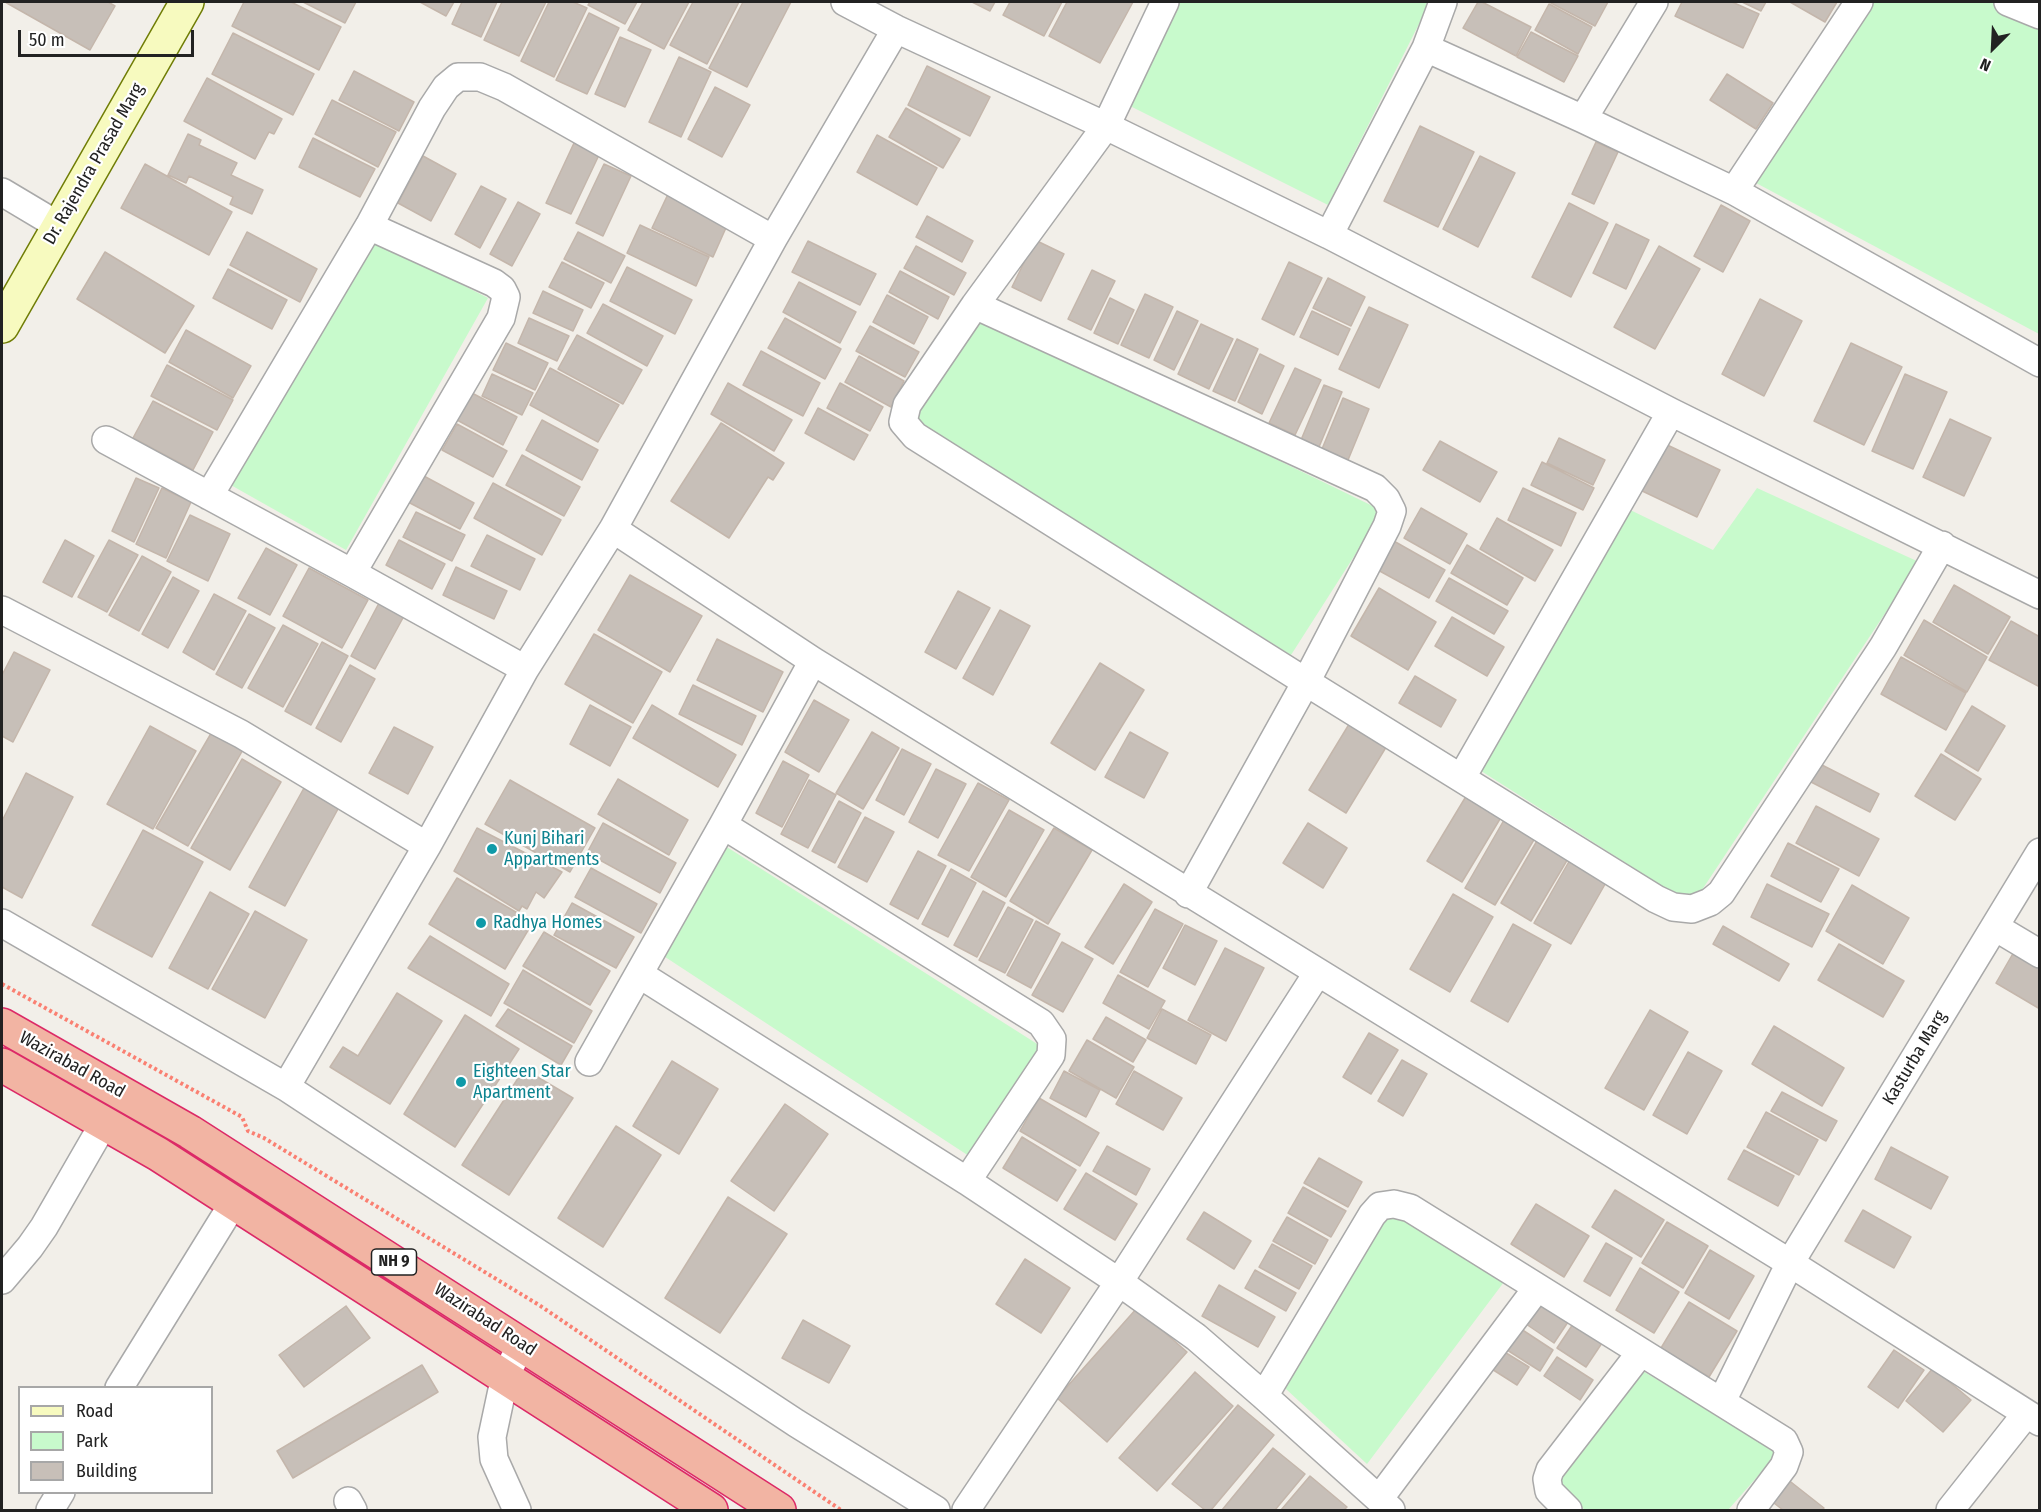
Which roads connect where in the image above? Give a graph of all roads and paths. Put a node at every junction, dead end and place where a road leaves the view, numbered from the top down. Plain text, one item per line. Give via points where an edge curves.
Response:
1 (162, 2) edge
2 (187, 2) edge
3 (845, 2) edge
4 (1165, 2) edge
5 (1443, 2) edge
6 (1654, 2) edge
7 (1859, 2) edge
8 (2008, 2) edge
9 (2040, 15) edge
10 (896, 29) junction
11 (1426, 48) junction
12 (1583, 119) junction
13 (1106, 126) junction
14 (1734, 191) junction
15 (2, 192) edge
16 (49, 220) junction
17 (369, 226) junction
18 (1329, 235) junction
19 (773, 239) junction
20 (2, 281) edge
21 (975, 305) junction
22 (2, 326) edge
23 (2040, 363) edge
24 (1671, 412) junction
25 (106, 441) dead end
26 (209, 496) junction
27 (613, 530) junction
28 (1942, 545) junction
29 (352, 573) junction
30 (2040, 595) edge
31 (2, 610) edge
32 (813, 661) junction
33 (525, 669) junction
34 (1306, 682) junction
35 (1462, 777) junction
36 (723, 825) junction
37 (427, 846) junction
38 (2040, 852) edge
39 (1188, 894) junction
40 (2, 922) edge
41 (1995, 927) junction
42 (2040, 954) edge
43 (1318, 972) junction
44 (639, 974) junction
45 (2, 984) edge
46 (2, 1025) edge
47 (588, 1062) dead end
48 (2, 1065) edge
49 (286, 1087) junction
50 (104, 1124) junction
51 (968, 1181) junction
52 (234, 1202) junction
53 (1790, 1263) junction
54 (2, 1280) edge
55 (1119, 1282) junction
56 (1537, 1288) junction
57 (522, 1344) junction
58 (1641, 1352) junction
59 (505, 1376) junction
60 (120, 1386) edge
61 (1264, 1396) junction
62 (1722, 1401) junction
63 (2033, 1418) edge
64 (1385, 1505) edge
65 (517, 1510) edge
66 (711, 1510) edge
67 (779, 1510) edge
68 (841, 1510) edge
69 (936, 1510) edge
70 (966, 1510) edge
71 (1568, 1510) edge
72 (1751, 1510) edge
73 (1950, 1510) edge

1 - 16 main road, Dr. Rajendra Prasad Marg
2 - 16 main road, Dr. Rajendra Prasad Marg
3 - 10 street
4 - 13 street
5 - 11 street
6 - 12 street
7 - 14 street
8 - 9 street
10 - 13 street
10 - 19 street
11 - 12 street
11 - 18 street
12 - 14 street
13 - 18 street
13 - 21 street
14 - 23 street
15 - 16 street
16 - 20 main road, Dr. Rajendra Prasad Marg
16 - 22 main road, Dr. Rajendra Prasad Marg
17 - 19 street via 446,87 458,77 480,77
17 - 26 street
17 - 29 street via 494,283 506,297 501,318
18 - 24 street
19 - 27 street
21 - 34 street via 908,405 903,422 915,436
21 - 34 street via 1375,488 1386,499 1392,511 1387,526
24 - 28 street
24 - 35 street
25 - 26 street
26 - 29 street
27 - 32 street
27 - 33 street
28 - 30 street
28 - 35 street via 1883,647 1721,893 1710,902 1692,909 1673,907 1656,899
29 - 33 street
31 - 37 street via 241,734
32 - 36 street
32 - 39 street
33 - 37 street
34 - 35 street
34 - 39 street
36 - 44 street
36 - 51 street via 1041,1023 1052,1039 1051,1054
37 - 49 street
38 - 41 street, Kasturba Marg
39 - 43 street
40 - 49 street
41 - 42 street
41 - 53 street, Kasturba Marg
43 - 53 street
43 - 55 street
44 - 47 street
44 - 51 street
45 - 68 path via 242,1117 248,1131 539,1305
46 - 57 highway, Wazirabad Road / NH 9 via 190,1132
48 - 50 highway, Wazirabad Road
49 - 69 street via 796,1423
50 - 52 highway, Wazirabad Road
50 - 54 street via 44,1227
51 - 55 street
52 - 59 highway, Wazirabad Road
52 - 60 street
53 - 62 street, Kasturba Marg
53 - 63 street
55 - 61 street via 1196,1337
55 - 70 street
56 - 58 street
56 - 61 street via 1410,1208 1380,1206
56 - 64 street
57 - 59 street
57 - 67 highway, Wazirabad Road / NH 9
58 - 62 street
58 - 71 street via 1550,1470 1549,1491
59 - 65 street via 492,1437 494,1459
59 - 66 highway, Wazirabad Road
61 - 64 street
62 - 72 street via 1784,1441 1789,1452 1784,1466
63 - 73 street

